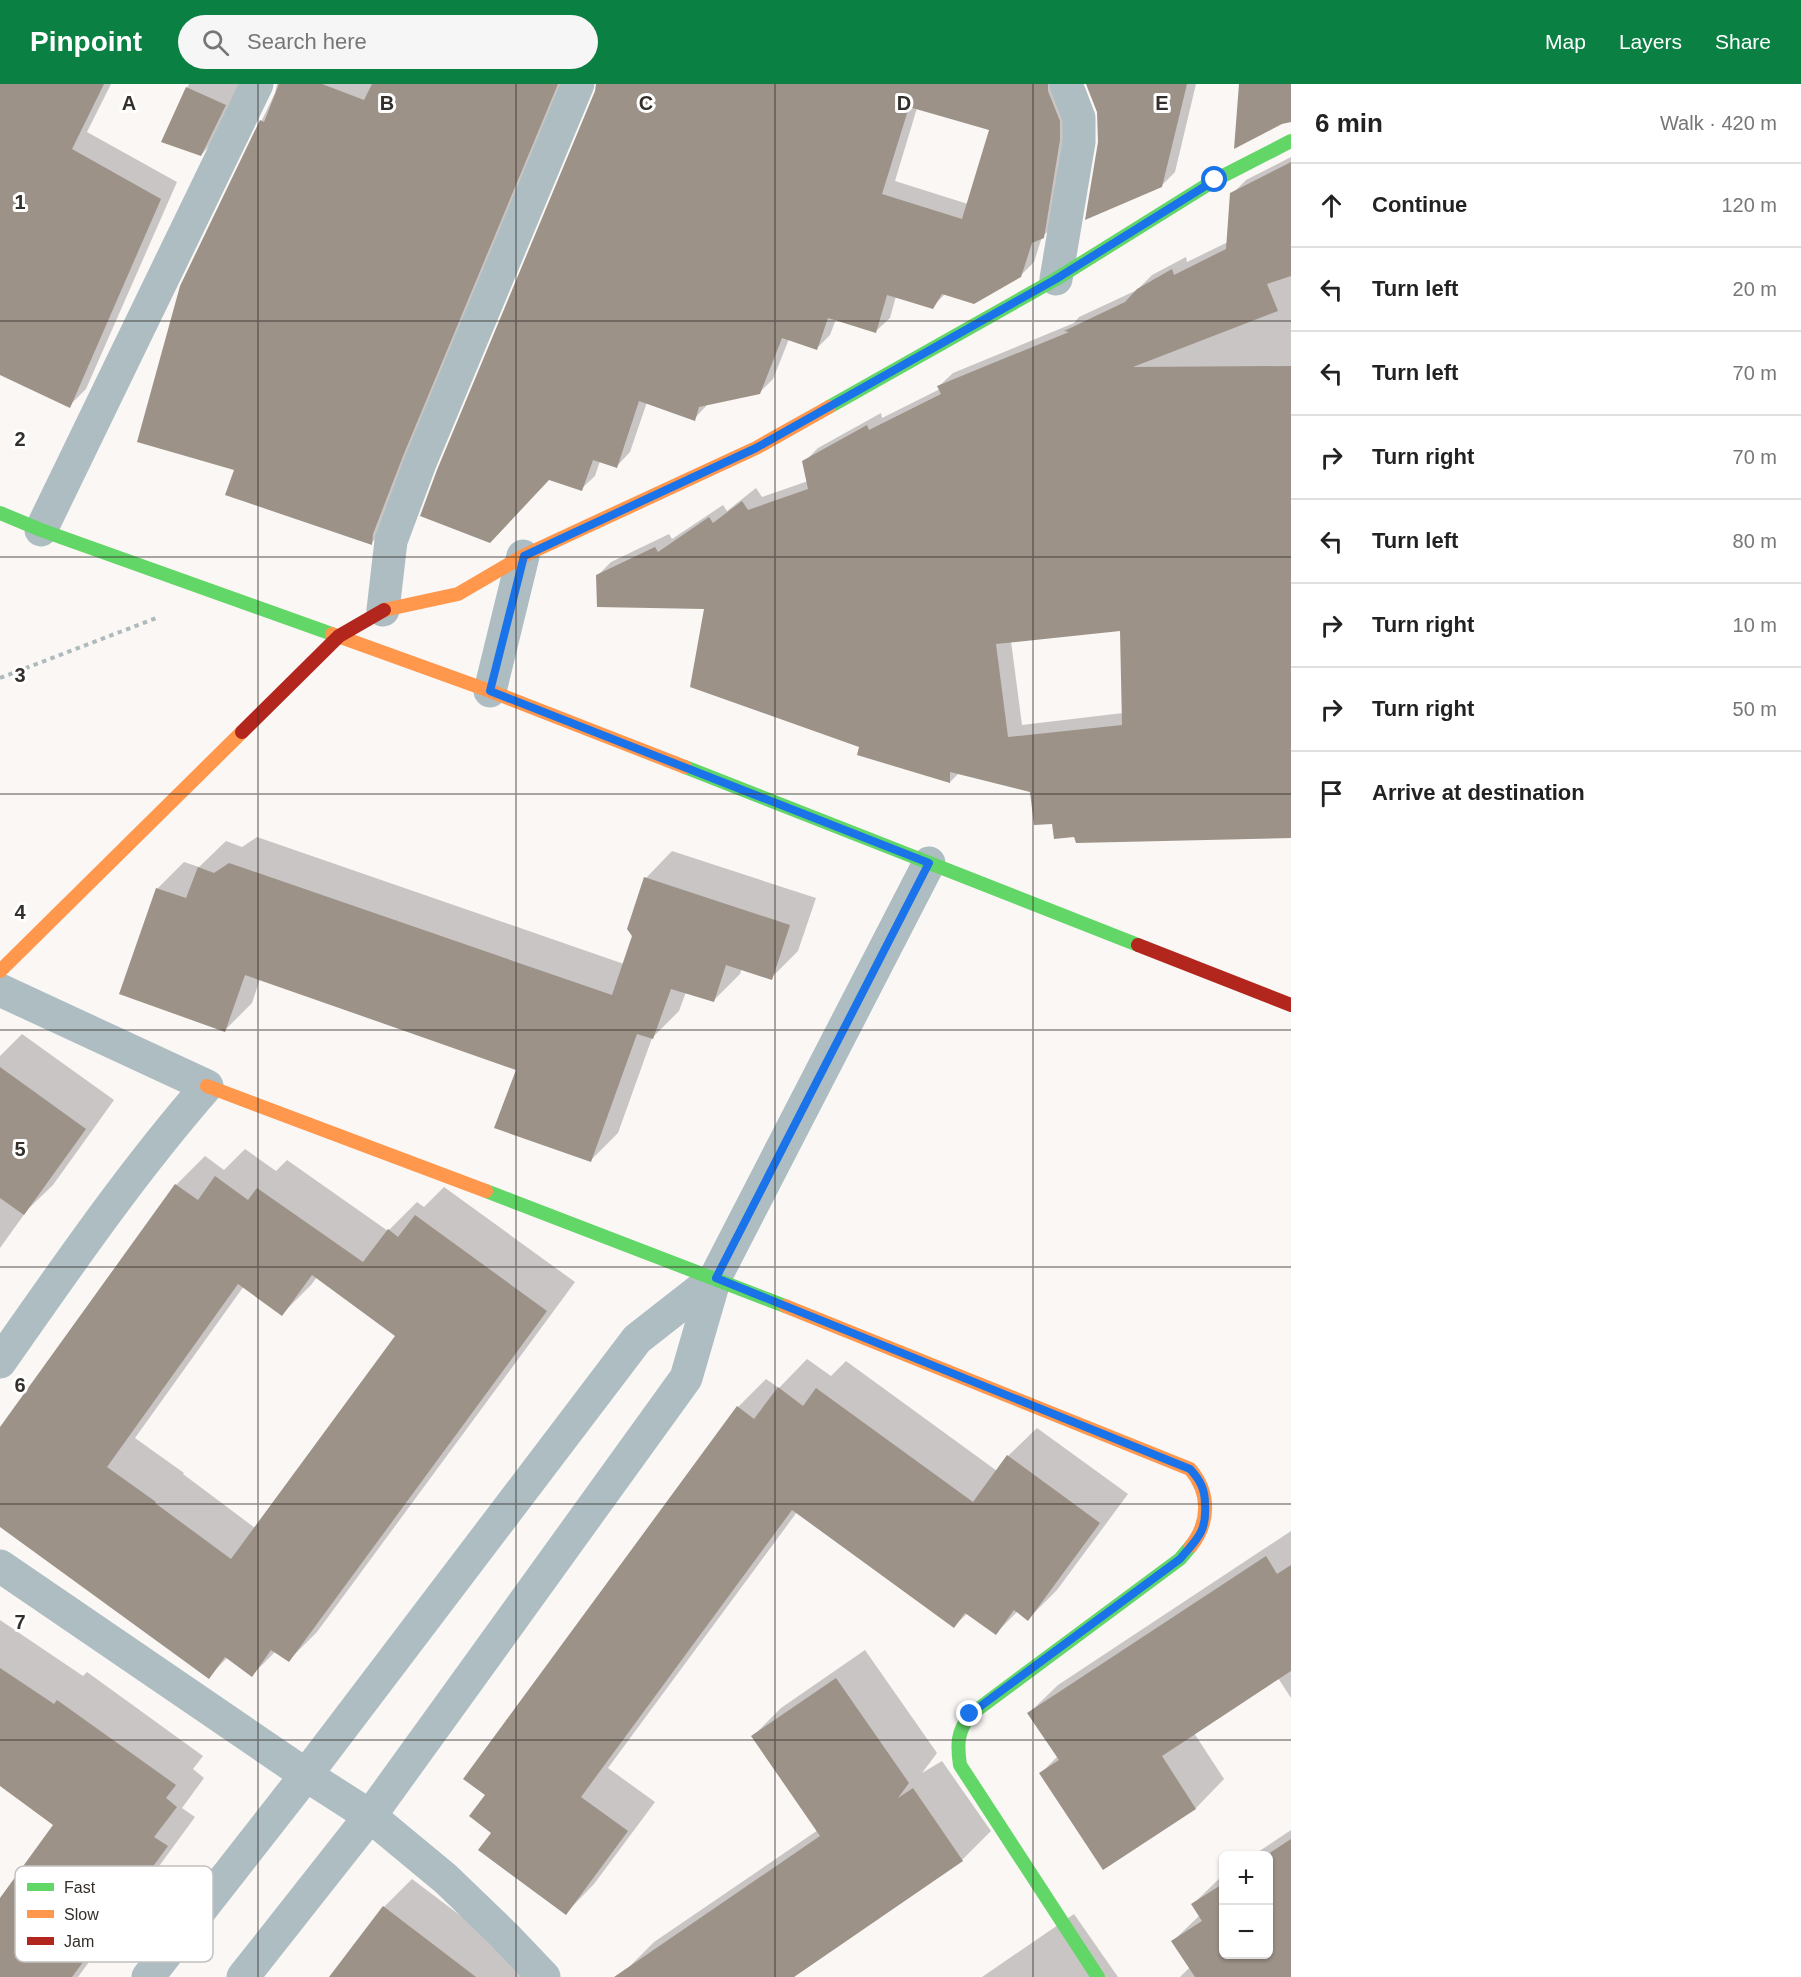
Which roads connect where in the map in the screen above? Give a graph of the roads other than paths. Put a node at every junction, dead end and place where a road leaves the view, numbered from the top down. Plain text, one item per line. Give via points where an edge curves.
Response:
1 (257, 84) edge
2 (578, 84) edge
3 (1066, 84) edge
4 (1291, 141) edge
5 (1056, 279) junction
6 (0, 513) edge
7 (41, 530) junction
8 (524, 556) junction
9 (383, 609) junction
10 (339, 636) junction
11 (490, 691) junction
12 (929, 863) junction
13 (0, 971) edge
14 (0, 990) edge
15 (1291, 1005) edge
16 (207, 1086) junction
17 (716, 1278) junction
18 (0, 1362) edge
19 (0, 1566) edge
20 (306, 1775) junction
21 (370, 1816) junction
22 (213, 1894) edge
23 (160, 1962) edge
24 (148, 1977) edge
25 (243, 1977) edge
26 (544, 1977) edge
27 (1098, 1977) edge

1 - 7 street
2 - 9 street via 391,541
3 - 5 street via 1079,118 1079,142
4 - 5 street via 1215,180
5 - 8 street via 756,448
6 - 7 street
7 - 10 street
8 - 9 street via 458,594
8 - 11 street
9 - 10 street
10 - 11 street
10 - 13 street
11 - 12 street
12 - 15 street
12 - 17 street
14 - 16 street
16 - 17 street
16 - 18 street via 105,1214
17 - 20 street via 637,1339
17 - 21 street via 686,1378
17 - 27 street via 1190,1469 1200,1480 1206,1521 1180,1559 970,1714 959,1728 960,1765
19 - 20 street
20 - 21 street
20 - 22 street
21 - 25 street
21 - 26 street via 446,1880
23 - 24 street

